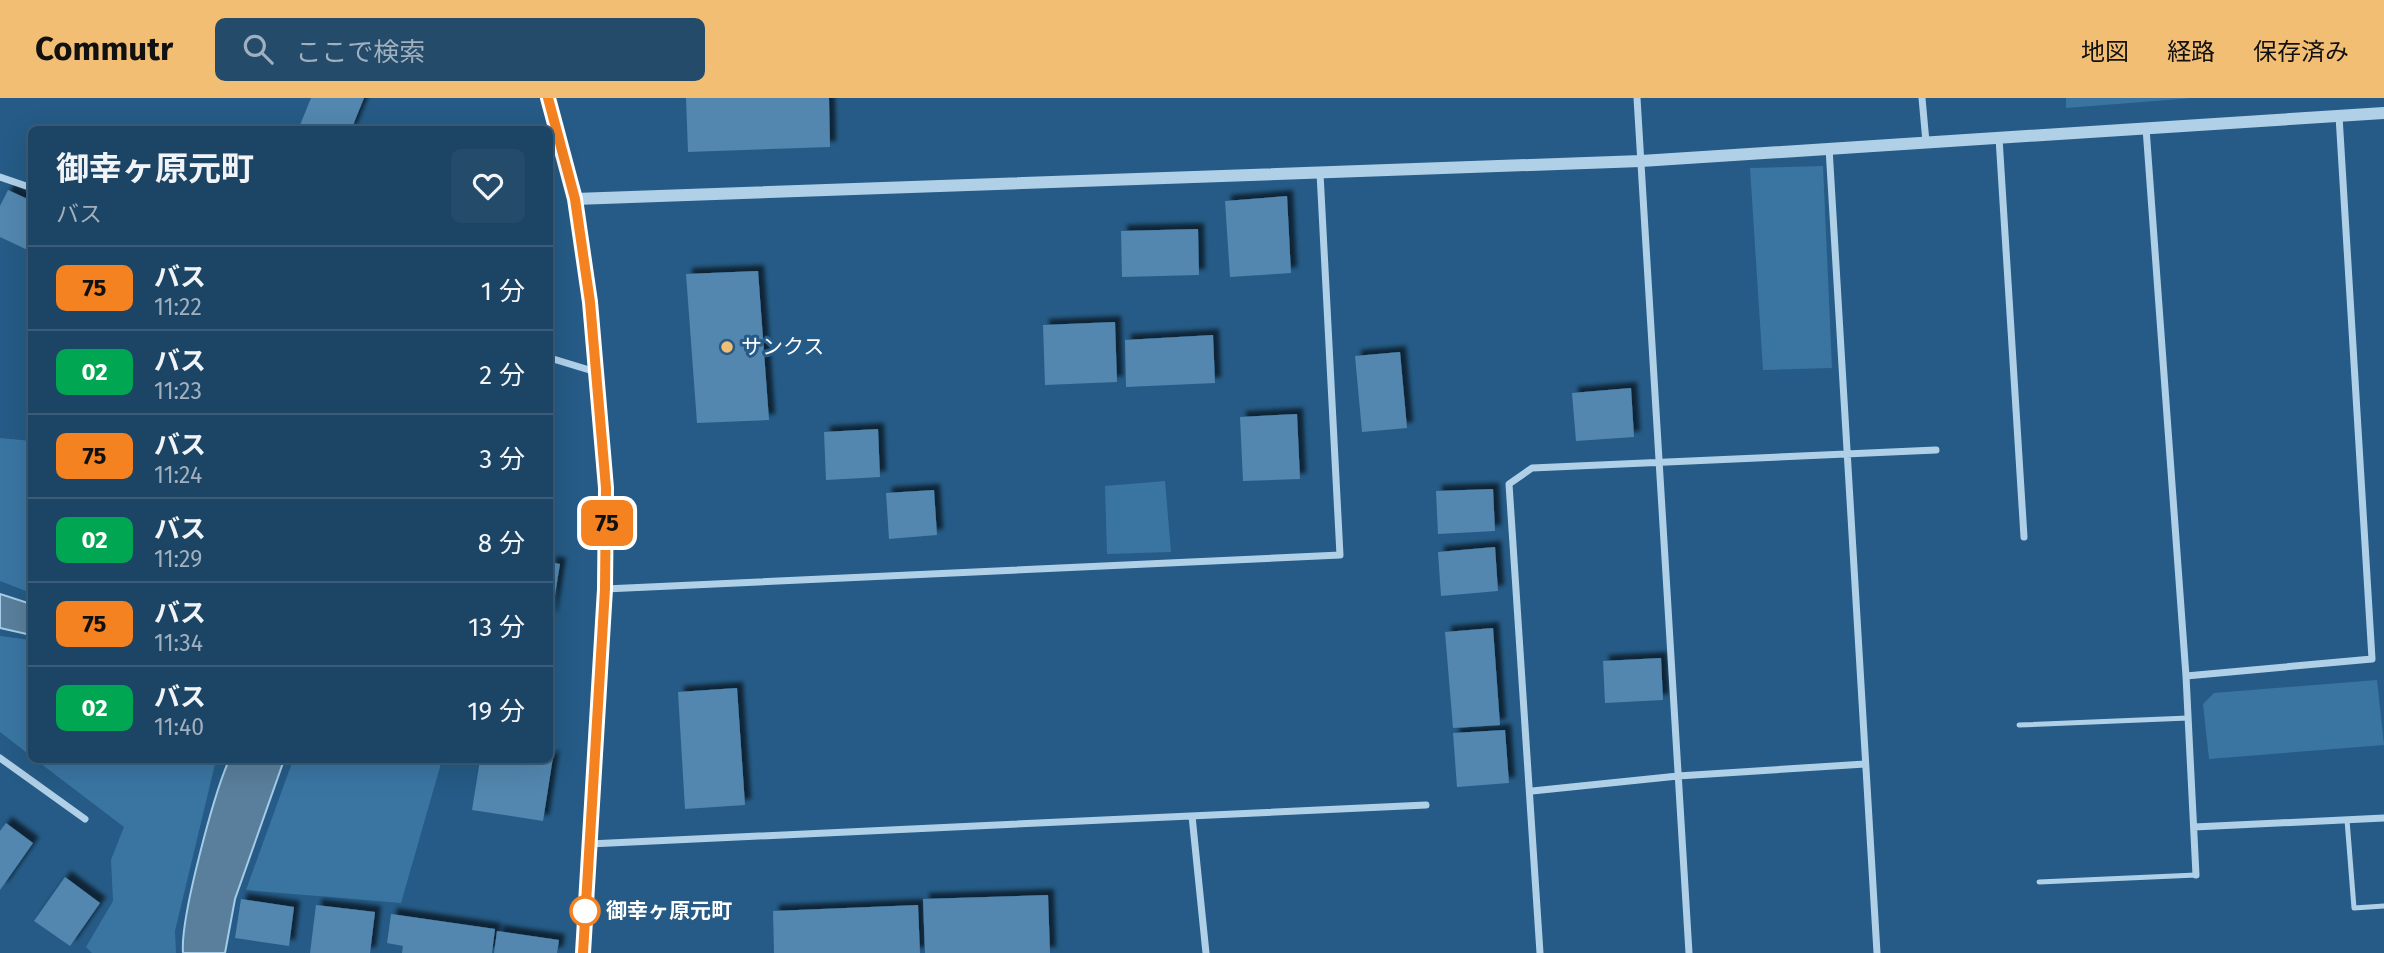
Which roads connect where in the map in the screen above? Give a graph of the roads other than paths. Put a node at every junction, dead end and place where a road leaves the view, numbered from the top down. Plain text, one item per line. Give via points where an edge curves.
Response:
1 (548, 98) edge
2 (1637, 98) edge
3 (1922, 98) edge
4 (2384, 113) edge
5 (2339, 116) junction
6 (2146, 128) junction
7 (1999, 138) junction
8 (1926, 142) junction
9 (1829, 148) junction
10 (1641, 161) junction
11 (1320, 173) junction
12 (0, 177) edge
13 (28, 187) edge
14 (575, 199) junction
15 (553, 359) edge
16 (596, 372) junction
17 (1936, 450) dead end
18 (1847, 456) junction
19 (1659, 462) junction
20 (2024, 537) dead end
21 (605, 589) junction
22 (2186, 676) junction
23 (2188, 718) junction
24 (2019, 725) dead end
25 (0, 758) edge
26 (1865, 764) junction
27 (1678, 776) junction
28 (1532, 791) junction
29 (1426, 805) dead end
30 (1192, 816) junction
31 (2384, 818) edge
32 (85, 819) dead end
33 (2347, 820) junction
34 (2194, 827) junction
35 (589, 844) junction
36 (2196, 875) joint
37 (2039, 882) dead end
38 (2384, 906) edge
39 (583, 953) edge
40 (1206, 953) edge
41 (1540, 953) edge
42 (1689, 953) edge
43 (1877, 953) edge

1 - 14 street
2 - 10 street
3 - 8 street
4 - 5 street
5 - 6 street
5 - 22 street via 2372,659
6 - 7 street
6 - 22 street
7 - 8 street
7 - 20 street
8 - 9 street
9 - 10 street
9 - 18 street
10 - 11 street
10 - 19 street
11 - 14 street
11 - 21 street via 1340,555
12 - 13 street
14 - 16 street
15 - 16 street
16 - 21 street via 606,488
17 - 18 street
18 - 19 street
18 - 26 street
19 - 27 street
19 - 28 street via 1532,468 1510,484
21 - 35 street
22 - 23 street
23 - 24 lane
23 - 34 street
25 - 32 street
26 - 27 street
26 - 43 street
27 - 28 street
27 - 42 street
28 - 41 street
29 - 30 street
30 - 35 street
30 - 40 street
31 - 33 street
33 - 34 street
33 - 38 lane via 2354,908
34 - 36 street
35 - 39 street
36 - 37 lane

